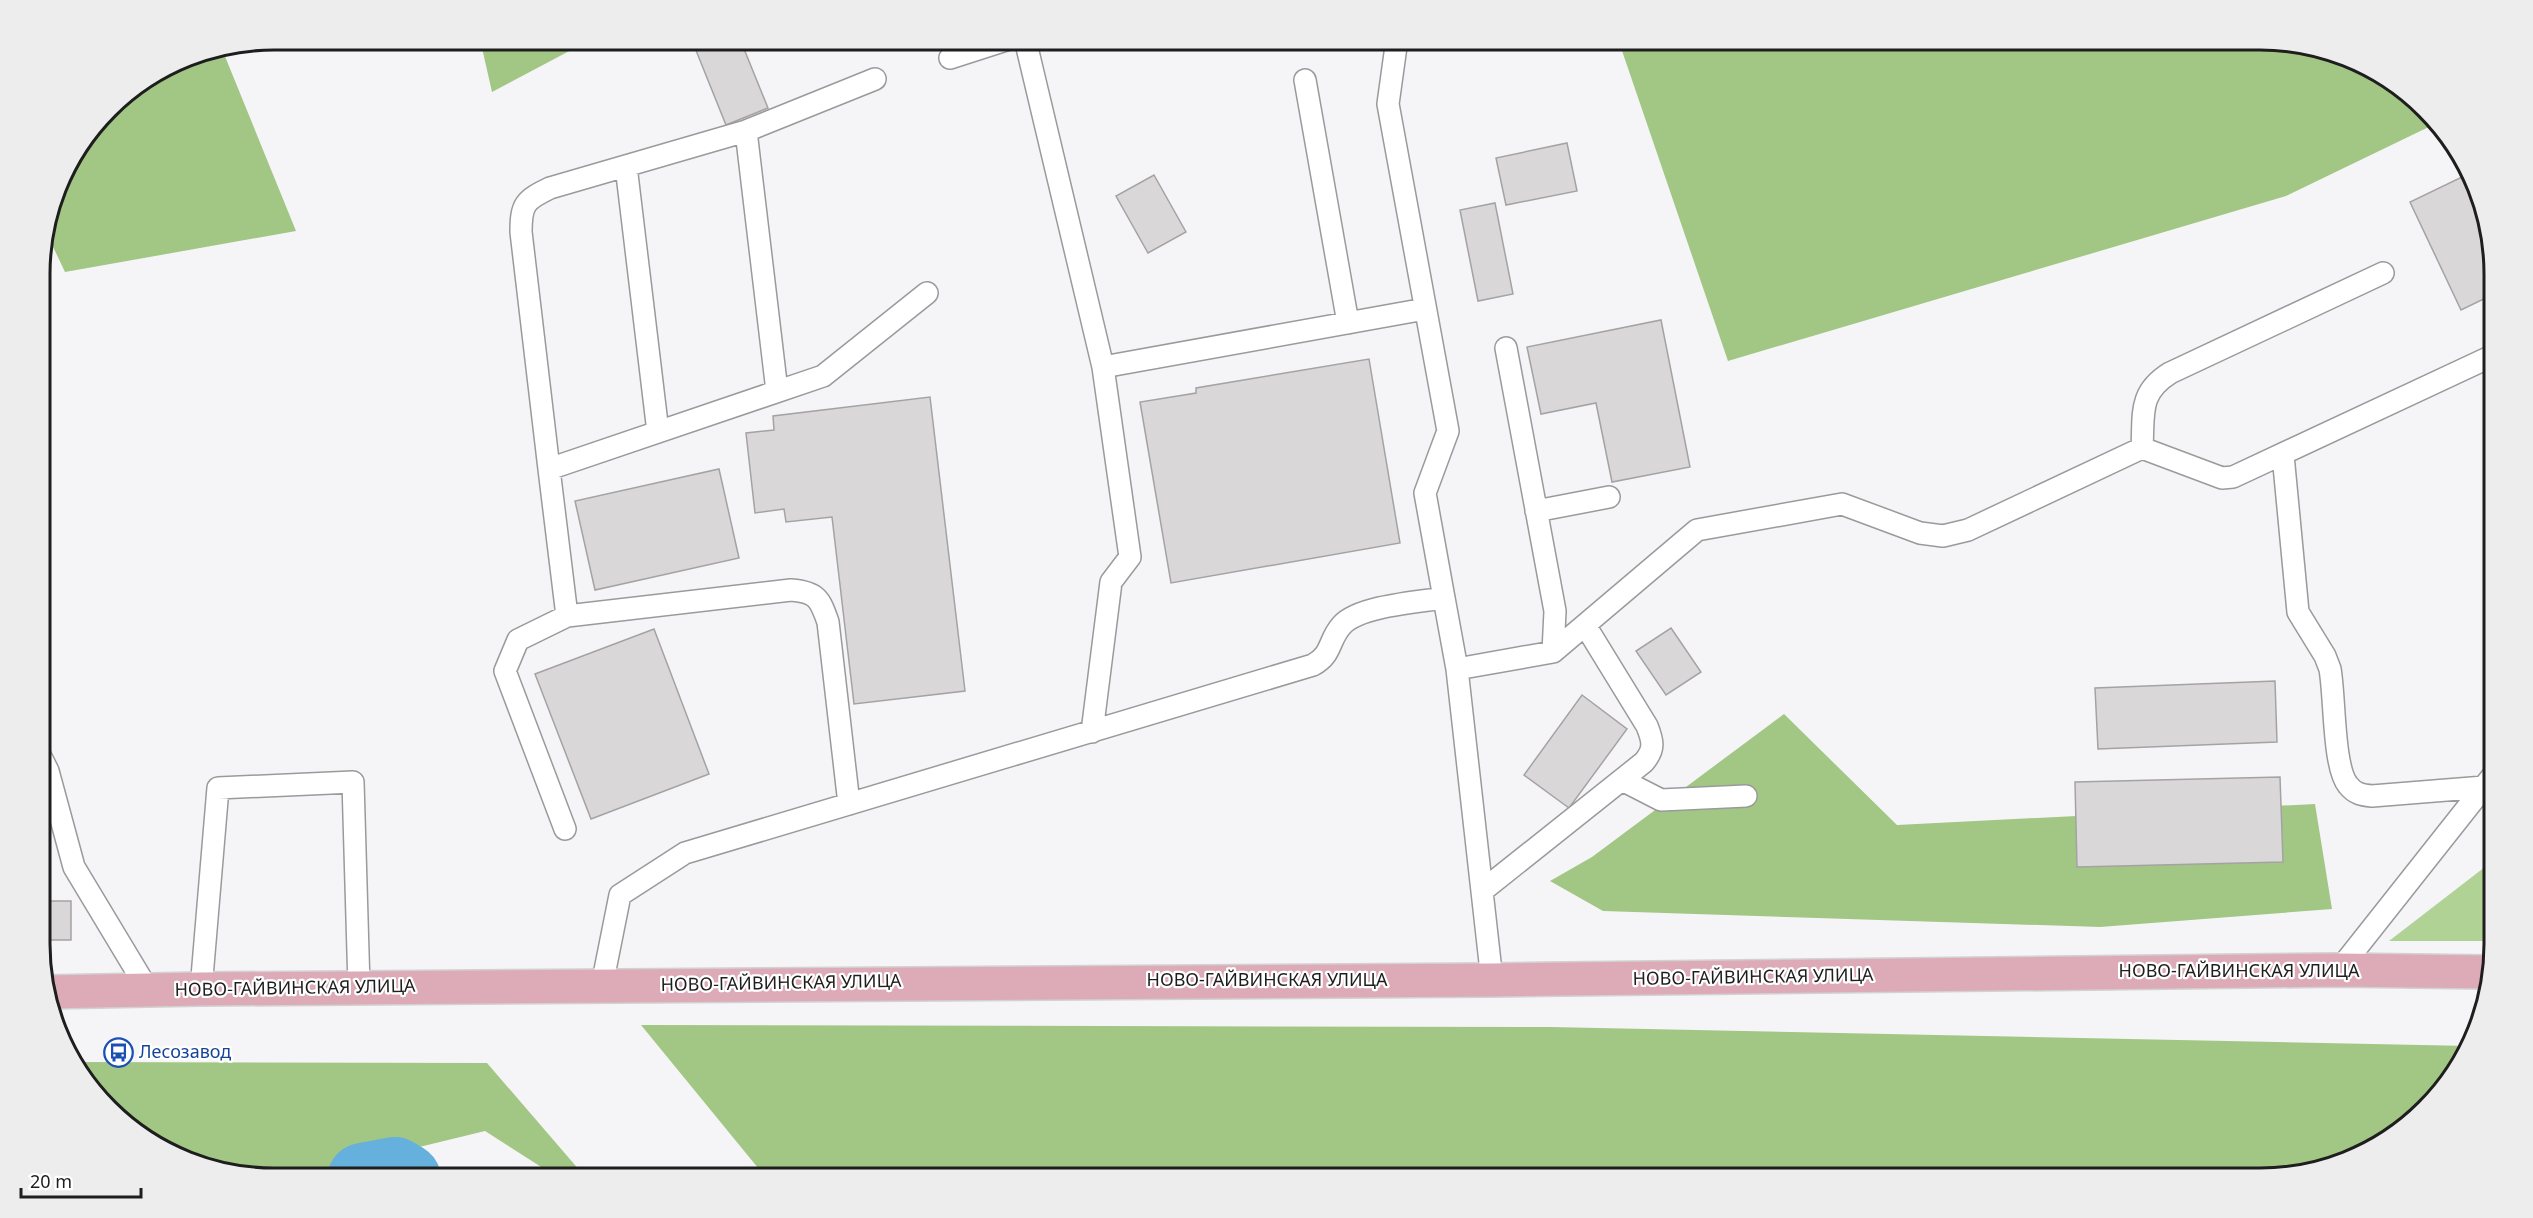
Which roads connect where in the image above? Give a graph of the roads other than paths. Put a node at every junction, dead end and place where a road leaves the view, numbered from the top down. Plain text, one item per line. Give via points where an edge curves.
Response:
1 (975, 50) edge
2 (1028, 50) edge
3 (1396, 50) edge
4 (950, 58) dead end
5 (875, 79) dead end
6 (1305, 80) dead end
7 (746, 131) junction
8 (626, 166) junction
9 (2383, 273) dead end
10 (927, 293) dead end
11 (1425, 309) junction
12 (1348, 323) junction
13 (1506, 348) dead end
14 (2484, 360) edge
15 (1103, 367) junction
16 (777, 391) junction
17 (658, 432) junction
18 (2142, 448) junction
19 (2283, 455) junction
20 (549, 469) junction
21 (1609, 497) dead end
22 (1536, 510) junction
23 (1444, 598) junction
24 (567, 616) junction
25 (1585, 625) junction
26 (1553, 652) junction
27 (1457, 669) junction
28 (1092, 732) junction
29 (50, 778) edge
30 (1622, 780) junction
31 (2484, 782) edge
32 (2484, 786) edge
33 (1746, 796) dead end
34 (849, 804) junction
35 (565, 829) dead end
36 (1482, 891) junction
37 (2339, 970) junction
38 (2482, 972) edge
39 (1492, 980) junction
40 (602, 985) junction
41 (359, 987) junction
42 (201, 989) junction
43 (148, 990) junction
44 (55, 992) edge

1 - 4 lane
2 - 15 lane
3 - 11 lane via 1388,105
5 - 7 lane
6 - 12 lane
7 - 8 lane
7 - 16 lane
8 - 17 lane
8 - 20 lane via 550,188 531,197 521,212
9 - 18 lane via 2155,382 2145,406
10 - 16 lane via 823,376
11 - 12 lane
11 - 23 lane via 1448,431 1425,493
12 - 15 lane
13 - 22 lane
14 - 19 lane
15 - 28 lane via 1130,557 1111,582
16 - 17 lane
17 - 20 lane
18 - 19 lane via 2222,478
18 - 25 lane via 1968,530 1943,536 1920,533 1842,504 1697,530
19 - 31 lane via 2298,612 2330,669 2340,767 2346,784 2357,794 2372,796
20 - 24 lane
21 - 22 lane
22 - 26 lane via 1555,611
23 - 27 lane
23 - 28 lane via 1354,616 1342,625 1323,660 1312,665
24 - 34 lane via 807,591 821,602 828,622
24 - 35 lane via 518,640 505,671
25 - 26 lane
25 - 30 lane via 1653,741 1652,753
26 - 27 lane
27 - 36 lane
28 - 34 lane
29 - 43 lane via 74,867
30 - 33 lane via 1661,800
30 - 36 lane
32 - 37 lane
34 - 40 lane via 685,854 620,896
36 - 39 lane
37 - 38 main road, НОВО-ГАЙВИНСКАЯ УЛИЦА
37 - 39 main road, НОВО-ГАЙВИНСКАЯ УЛИЦА
39 - 40 main road, НОВО-ГАЙВИНСКАЯ УЛИЦА
40 - 41 main road, НОВО-ГАЙВИНСКАЯ УЛИЦА
41 - 42 main road, НОВО-ГАЙВИНСКАЯ УЛИЦА
41 - 42 lane via 353,782 218,788
42 - 43 main road, НОВО-ГАЙВИНСКАЯ УЛИЦА
43 - 44 main road, НОВО-ГАЙВИНСКАЯ УЛИЦА

